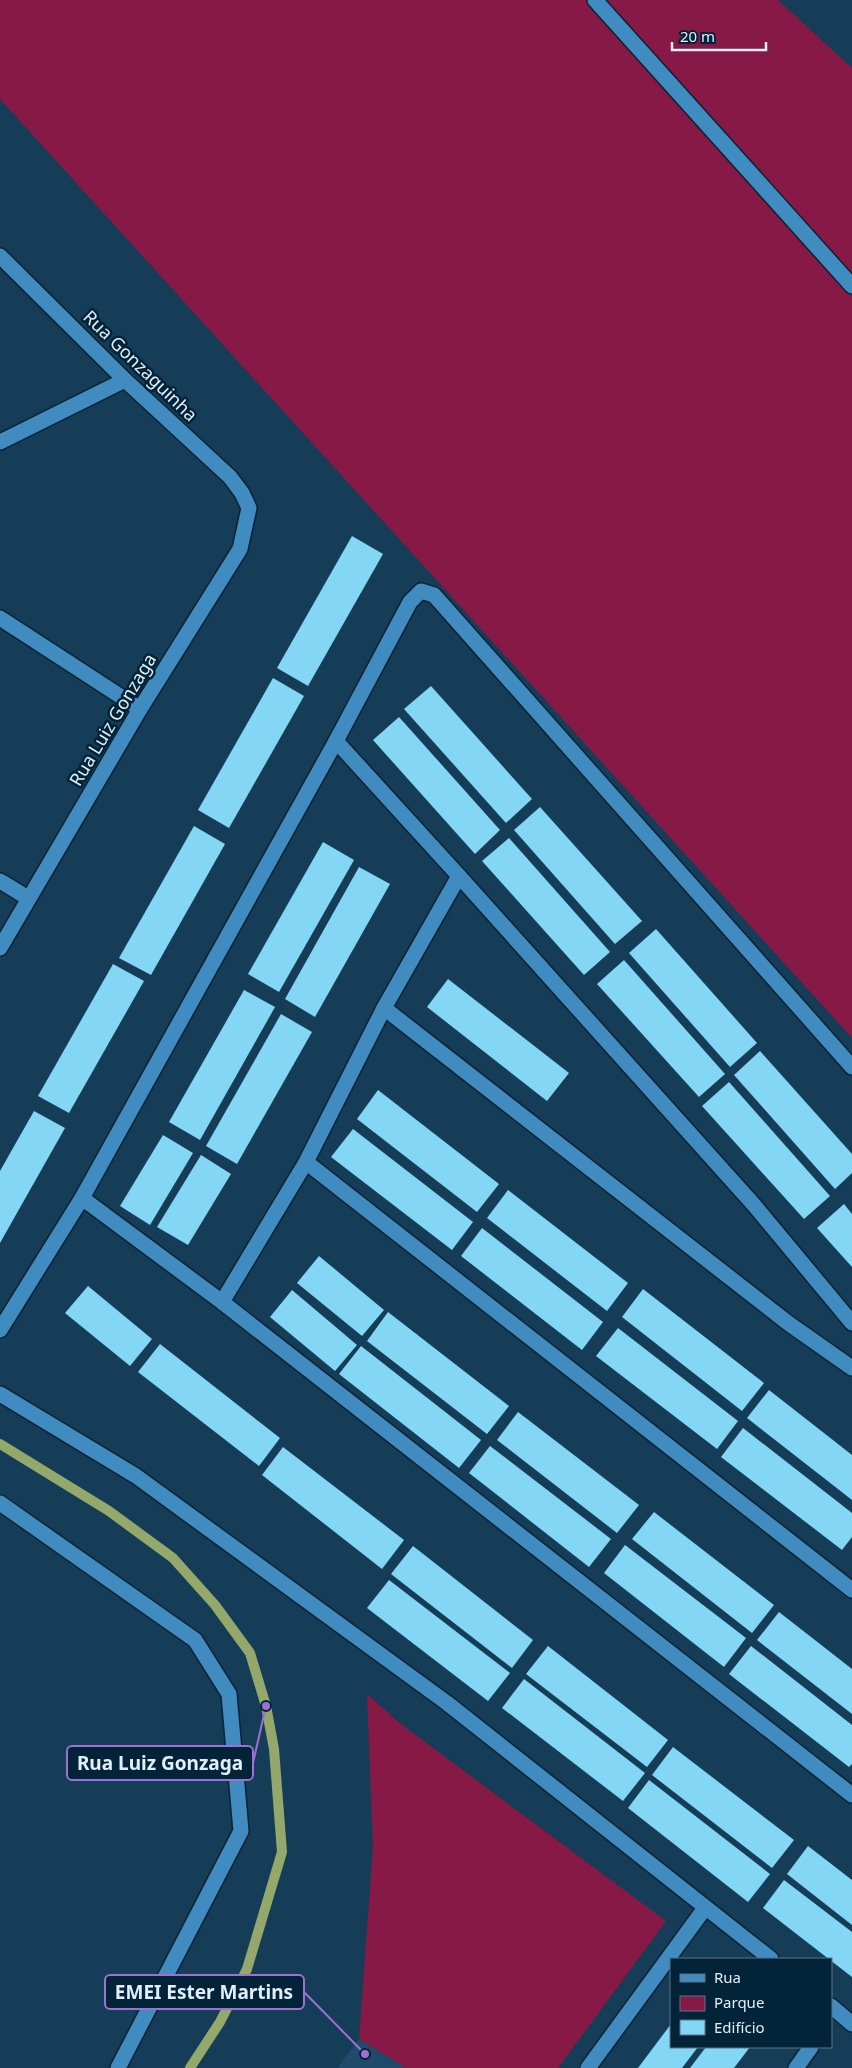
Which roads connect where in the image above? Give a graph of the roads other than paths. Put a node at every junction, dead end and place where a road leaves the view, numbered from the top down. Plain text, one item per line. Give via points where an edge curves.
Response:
1 (596, 0) edge
2 (0, 256) edge
3 (852, 286) edge
4 (125, 380) junction
5 (0, 442) edge
6 (249, 508) joint
7 (0, 618) edge
8 (140, 709) junction
9 (336, 741) junction
10 (459, 876) junction
11 (0, 881) edge
12 (28, 898) junction
13 (0, 948) edge
14 (384, 1008) junction
15 (852, 1068) edge
16 (306, 1162) junction
17 (82, 1198) junction
18 (222, 1302) junction
19 (852, 1323) edge
20 (0, 1330) edge
21 (852, 1368) edge
22 (0, 1394) edge
23 (0, 1503) edge
24 (852, 1590) edge
25 (852, 1795) edge
26 (705, 1908) junction
27 (770, 1958) edge
28 (832, 2011) edge
29 (852, 2024) edge
30 (810, 2048) edge
31 (118, 2068) edge
32 (588, 2068) edge
33 (796, 2068) edge

1 - 3 street
2 - 4 street, Rua Gonzaguinha
4 - 5 street
4 - 6 street, Rua Gonzaguinha via 230,477
6 - 8 street, Rua Luiz Gonzaga via 240,549
7 - 8 street
8 - 12 street, Rua Luiz Gonzaga
9 - 10 street
9 - 15 street via 410,602 421,591 434,595
9 - 17 street
10 - 14 street
10 - 19 street via 754,1205
11 - 12 street
12 - 13 street, Rua Luiz Gonzaga
14 - 16 street
14 - 21 street via 788,1323
16 - 18 street
16 - 24 street
17 - 18 street
17 - 20 street
18 - 25 street
22 - 26 street via 136,1476 447,1703
23 - 31 street via 195,1640 230,1694 241,1831
26 - 27 street
26 - 32 street
28 - 29 street
30 - 33 street

